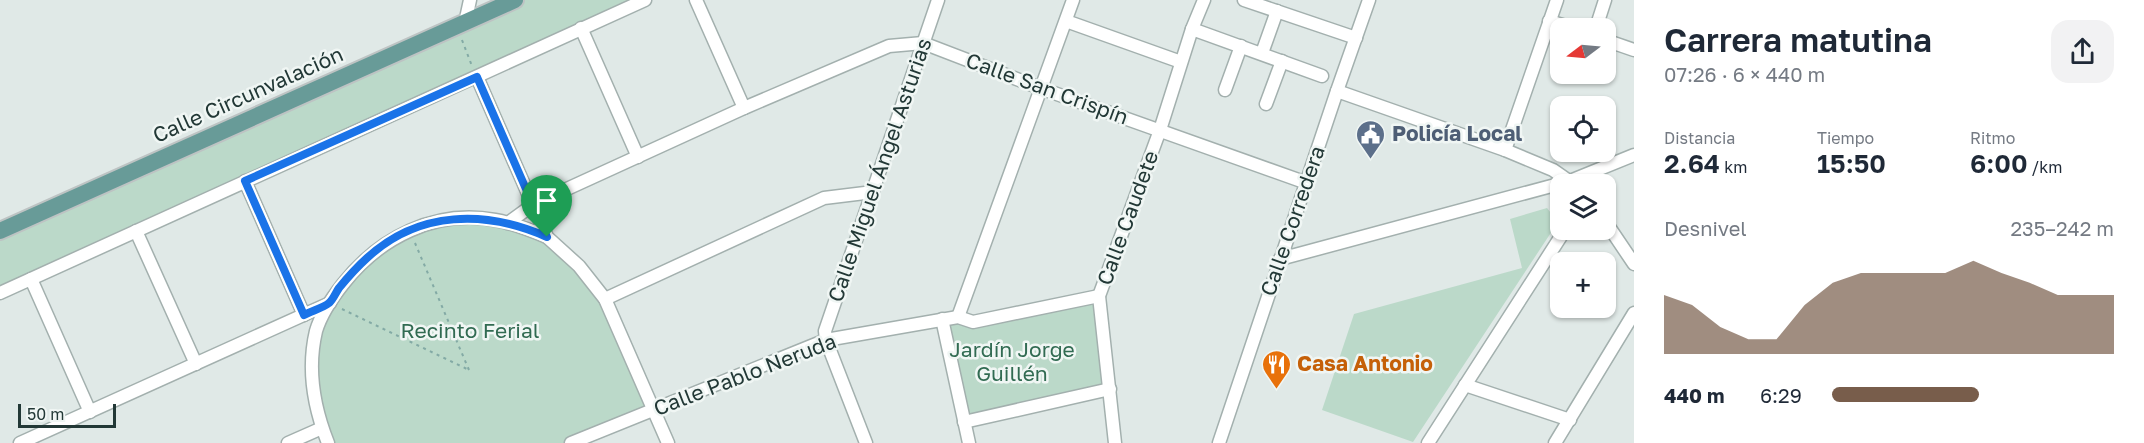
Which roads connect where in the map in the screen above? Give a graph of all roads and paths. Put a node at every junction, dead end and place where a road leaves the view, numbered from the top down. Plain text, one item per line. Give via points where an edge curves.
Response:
1 (470, 0) edge
2 (515, 0) edge
3 (645, 0) edge
4 (696, 0) edge
5 (938, 0) edge
6 (1073, 0) edge
7 (1204, 0) edge
8 (1244, 0) edge
9 (1369, 0) edge
10 (1557, 0) edge
11 (1605, 0) edge
12 (1277, 12) junction
13 (1599, 18) edge
14 (1066, 21) junction
15 (1549, 21) joint
16 (461, 25) junction
17 (581, 28) junction
18 (1192, 29) junction
19 (1356, 38) junction
20 (923, 43) junction
21 (1616, 44) edge
22 (1240, 46) junction
23 (1634, 50) edge
24 (1262, 53) junction
25 (1282, 61) junction
26 (1181, 62) junction
27 (1322, 76) dead end
28 (477, 77) junction
29 (1040, 88) junction
30 (1225, 90) dead end
31 (1337, 91) junction
32 (1266, 104) dead end
33 (744, 108) junction
34 (1160, 130) junction
35 (1505, 150) junction
36 (1634, 155) edge
37 (638, 157) junction
38 (1559, 174) edge
39 (1598, 174) edge
40 (245, 181) junction
41 (1307, 183) junction
42 (1550, 189) edge
43 (873, 192) junction
44 (534, 204) junction
45 (508, 223) junction
46 (410, 230) junction
47 (0, 231) edge
48 (136, 231) junction
49 (547, 237) junction
50 (1616, 237) edge
51 (1559, 240) edge
52 (1280, 259) junction
53 (1634, 264) edge
54 (31, 279) junction
55 (0, 293) edge
56 (1099, 296) junction
57 (605, 299) junction
58 (330, 303) junction
59 (1634, 313) edge
60 (304, 315) junction
61 (958, 317) junction
62 (942, 319) junction
63 (826, 340) junction
64 (196, 364) junction
65 (1465, 385) junction
66 (1110, 389) junction
67 (655, 410) junction
68 (90, 412) junction
69 (1570, 420) junction
70 (964, 422) junction
71 (322, 428) junction
72 (20, 443) edge
73 (288, 443) edge
74 (328, 443) edge
75 (571, 443) edge
76 (668, 443) edge
77 (866, 443) edge
78 (969, 443) edge
79 (1115, 443) edge
80 (1219, 443) edge
81 (1429, 443) edge
82 (1555, 443) edge

1 - 16 street
2 - 16 main road, Calle Circunvalación
3 - 17 street
4 - 33 street
5 - 20 street, Calle Miguel Ángel Asturias
6 - 14 street
7 - 18 street, Calle Caudete
8 - 12 street
9 - 19 street, Calle Corredera
10 - 15 street
11 - 13 street
12 - 19 street
12 - 24 street
14 - 26 street
14 - 29 street
15 - 35 street
16 - 28 path
16 - 47 main road, Calle Circunvalación
17 - 28 street
17 - 37 street
18 - 22 street
18 - 26 street, Calle Caudete
19 - 31 street, Calle Corredera
20 - 29 street, Calle San Crispín
20 - 33 street via 889,45
20 - 43 street, Calle Miguel Ángel Asturias
21 - 23 street
22 - 24 street
22 - 30 street
24 - 25 street
25 - 27 street
25 - 32 street
26 - 34 street, Calle Caudete
28 - 40 street
28 - 44 street
29 - 34 street, Calle San Crispín
29 - 61 street
31 - 35 street
31 - 41 street, Calle Corredera
33 - 37 street
34 - 41 street, Calle San Crispín
34 - 56 street, Calle Caudete
35 - 38 street
36 - 39 street
37 - 44 street
40 - 48 street
40 - 60 street
41 - 52 street, Calle Corredera
42 - 52 street
43 - 57 street via 824,198
43 - 63 street, Calle Miguel Ángel Asturias via 825,331
44 - 45 street
44 - 49 street
45 - 46 street via 454,219
45 - 49 street
46 - 58 street via 369,256
46 - 58 path via 469,370
48 - 54 street
48 - 64 street
49 - 57 street via 583,271
50 - 53 street
51 - 65 street
52 - 80 street, Calle Corredera
54 - 55 street
54 - 68 street
56 - 61 street, Calle Pablo Neruda via 973,322
56 - 66 street, Calle Caudete
57 - 67 street
58 - 60 street
58 - 71 street via 316,333 312,360 314,396
59 - 69 street
60 - 64 street
61 - 62 street, Calle Pablo Neruda
62 - 63 street, Calle Pablo Neruda
62 - 70 street
63 - 67 street, Calle Pablo Neruda
63 - 77 street
64 - 68 street
65 - 69 street
65 - 81 street
66 - 70 street
66 - 79 street, Calle Caudete
67 - 75 street, Calle Pablo Neruda
67 - 76 street
68 - 72 street
69 - 82 street
70 - 78 street
71 - 73 street
71 - 74 street

